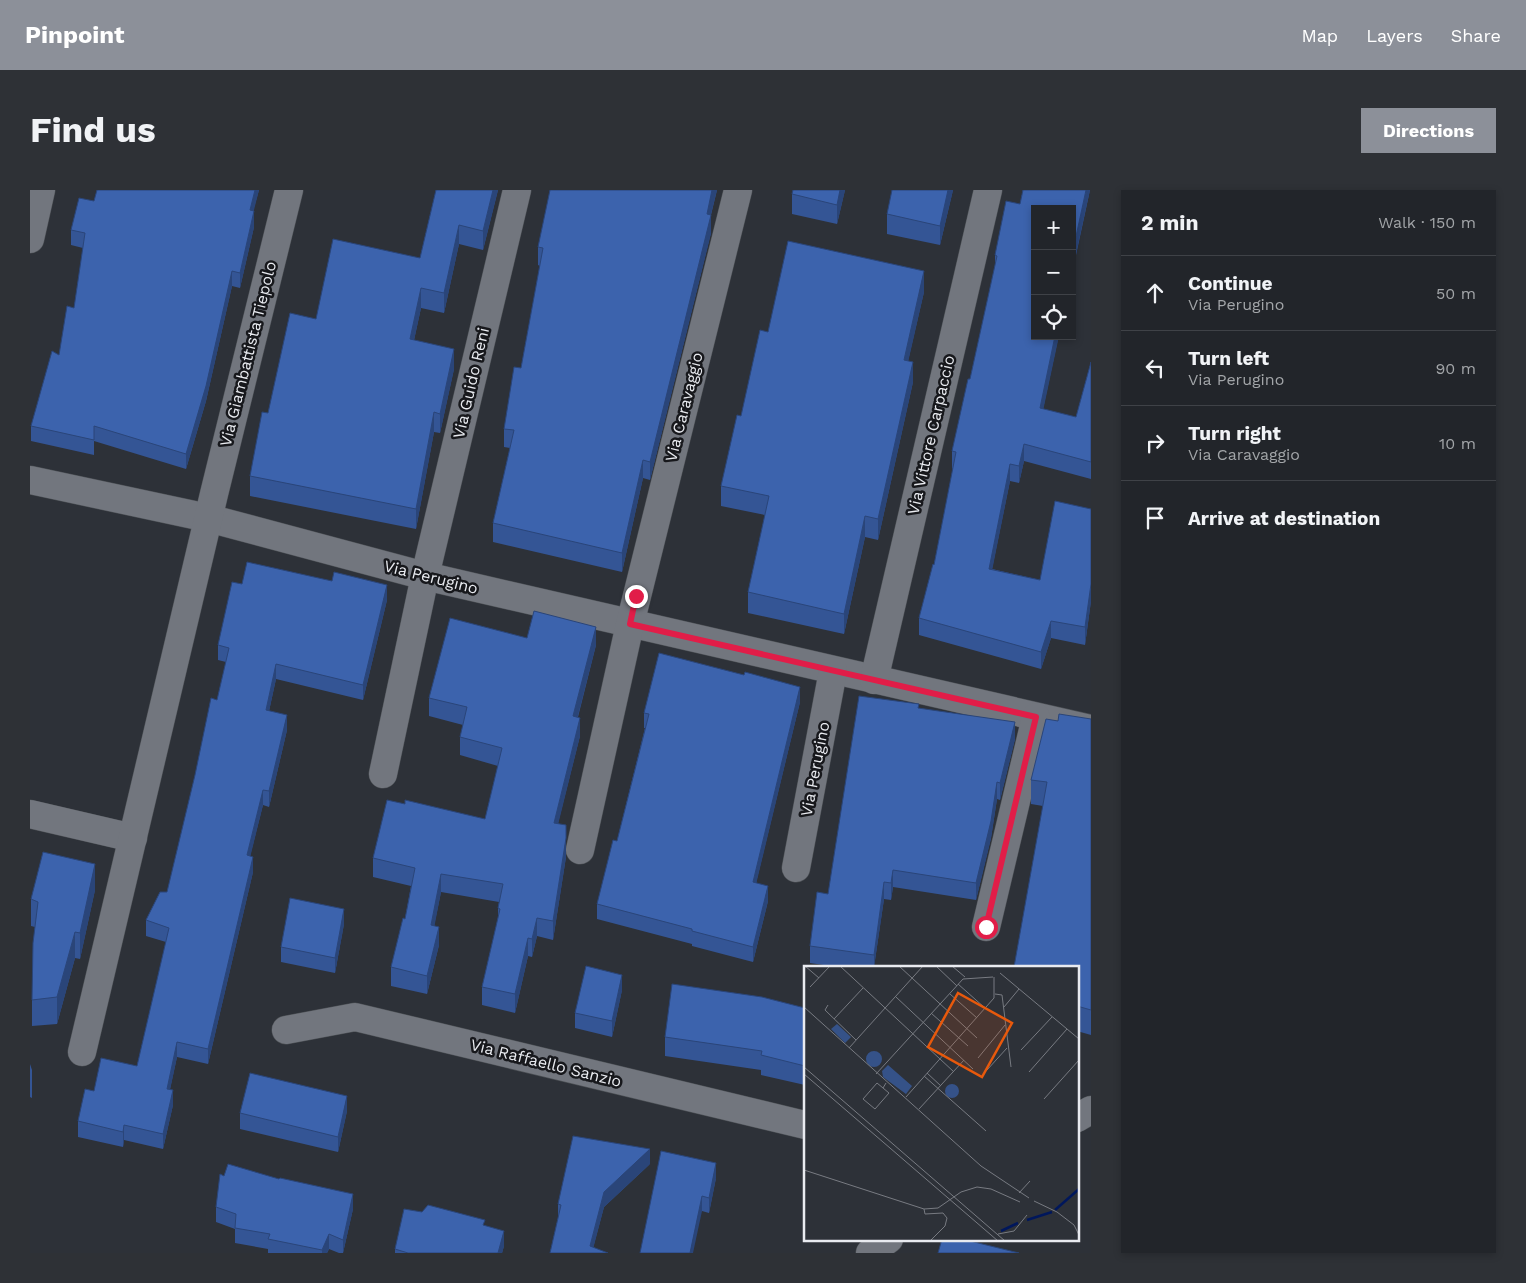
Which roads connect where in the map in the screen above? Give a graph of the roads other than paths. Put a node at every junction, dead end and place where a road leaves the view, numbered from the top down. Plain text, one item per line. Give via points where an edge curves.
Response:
1 (41, 190) edge
2 (289, 190) edge
3 (517, 190) edge
4 (738, 190) edge
5 (988, 190) edge
6 (30, 239) edge
7 (30, 480) edge
8 (208, 518) junction
9 (425, 576) junction
10 (630, 624) junction
11 (834, 671) junction
12 (874, 680) junction
13 (1036, 717) junction
14 (1091, 729) edge
15 (383, 774) dead end
16 (30, 814) edge
17 (134, 838) junction
18 (580, 850) dead end
19 (796, 868) dead end
20 (986, 927) dead end
21 (286, 1030) dead end
22 (82, 1052) dead end
23 (1091, 1110) edge
24 (1078, 1117) edge
25 (804, 1125) edge
26 (889, 1240) edge
27 (870, 1253) edge

1 - 6 street
2 - 8 street, Via Giambattista Tiepolo
3 - 9 street, Via Guido Reni
4 - 10 street, Via Caravaggio
5 - 12 street, Via Vittore Carpaccio
7 - 8 street, Via Perugino
8 - 9 street, Via Perugino
8 - 17 street, Via Giambattista Tiepolo
9 - 10 street, Via Perugino
9 - 15 street, Via Guido Reni
10 - 11 street, Via Perugino
10 - 18 street, Via Caravaggio
11 - 12 street, Via Perugino
11 - 19 street, Via Perugino
12 - 13 street, Via Perugino
13 - 14 street, Via Perugino
13 - 20 street
16 - 17 street
17 - 22 street, Via Giambattista Tiepolo
21 - 25 street, Via Raffaello Sanzio via 355,1017
23 - 24 street
26 - 27 street

